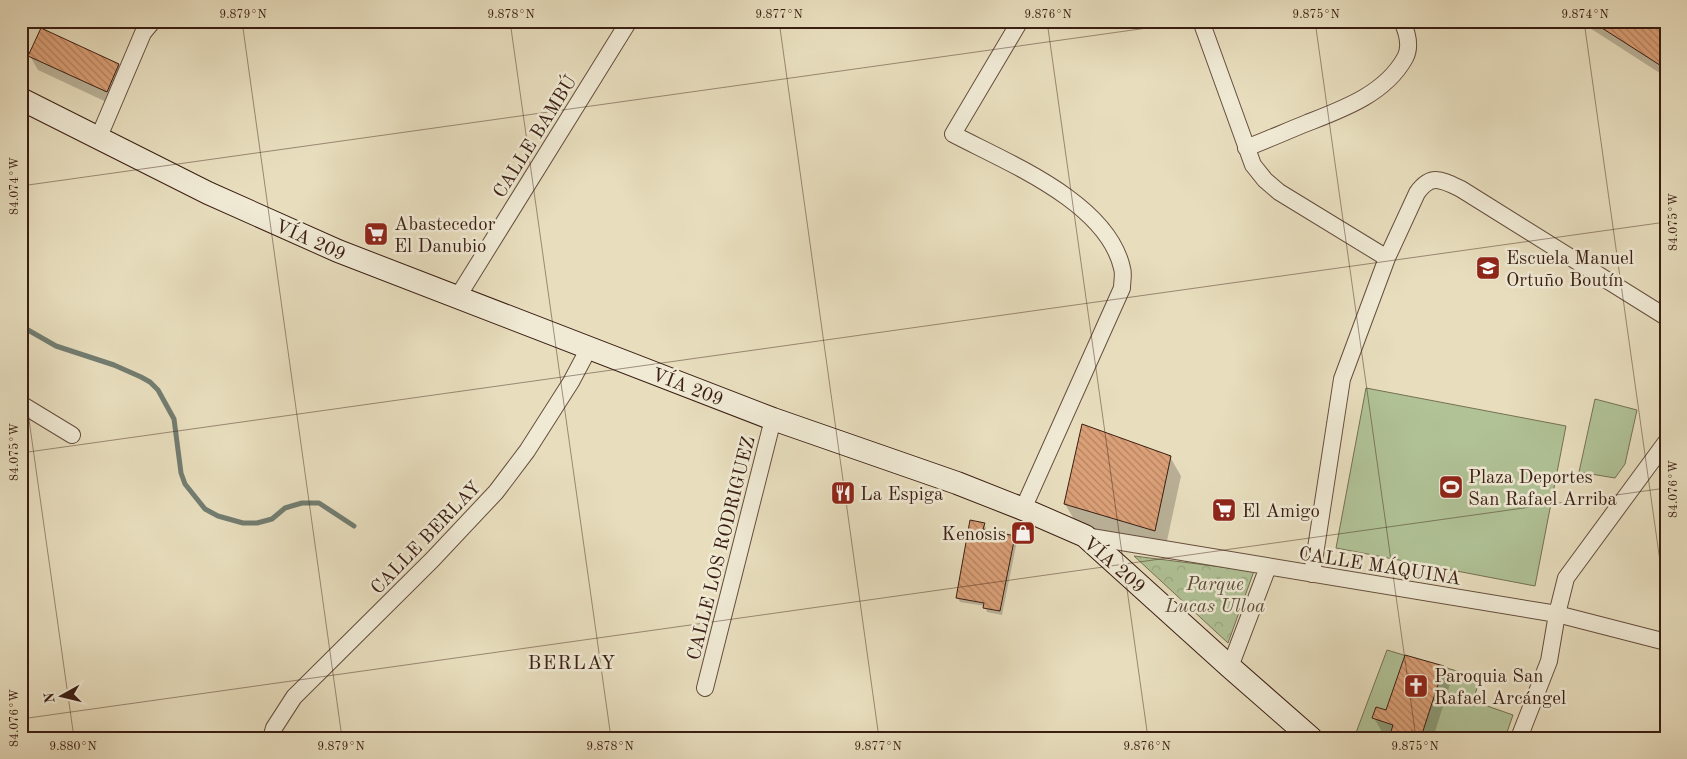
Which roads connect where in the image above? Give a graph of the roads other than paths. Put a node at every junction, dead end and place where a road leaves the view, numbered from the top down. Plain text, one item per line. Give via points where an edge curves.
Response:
1 (153, 21) edge
2 (629, 21) edge
3 (1020, 21) edge
4 (1201, 21) edge
5 (1402, 21) edge
6 (21, 99) edge
7 (98, 139) junction
8 (1246, 148) junction
9 (1387, 258) junction
10 (457, 298) junction
11 (1666, 317) edge
12 (589, 348) junction
13 (21, 404) edge
14 (773, 419) junction
15 (72, 436) dead end
16 (1666, 442) edge
17 (1023, 509) junction
18 (1085, 536) junction
19 (1268, 567) junction
20 (1312, 574) junction
21 (1557, 614) junction
22 (1666, 642) edge
23 (1230, 667) junction
24 (705, 688) dead end
25 (271, 738) edge
26 (1311, 738) edge
27 (1519, 738) edge

1 - 7 street via 143,33
2 - 10 street, CALLE BAMBÚ
3 - 17 street via 953,134 1060,190 1096,222 1110,240 1123,270 1122,288
4 - 8 street
5 - 8 street via 1408,43 1406,57 1392,76 1369,96
6 - 7 main road, VÍA 209
7 - 10 main road, VÍA 209 via 338,251
8 - 9 street via 1253,165 1279,192
9 - 11 street via 1423,185 1430,180 1445,181
9 - 20 street via 1342,379
10 - 12 main road, VÍA 209
12 - 14 main road, VÍA 209
12 - 25 street, CALLE BERLAY via 527,451 496,492 294,697
13 - 15 street
14 - 17 main road, VÍA 209
14 - 24 street, CALLE LOS RODRIGUEZ
16 - 21 street via 1566,578
17 - 18 main road, VÍA 209
18 - 19 street, CALLE MÁQUINA
18 - 23 main road, VÍA 209
19 - 20 street, CALLE MÁQUINA
19 - 23 street
20 - 21 street, CALLE MÁQUINA
21 - 22 street, CALLE MÁQUINA
21 - 27 street via 1549,661
23 - 26 main road, VÍA 209

